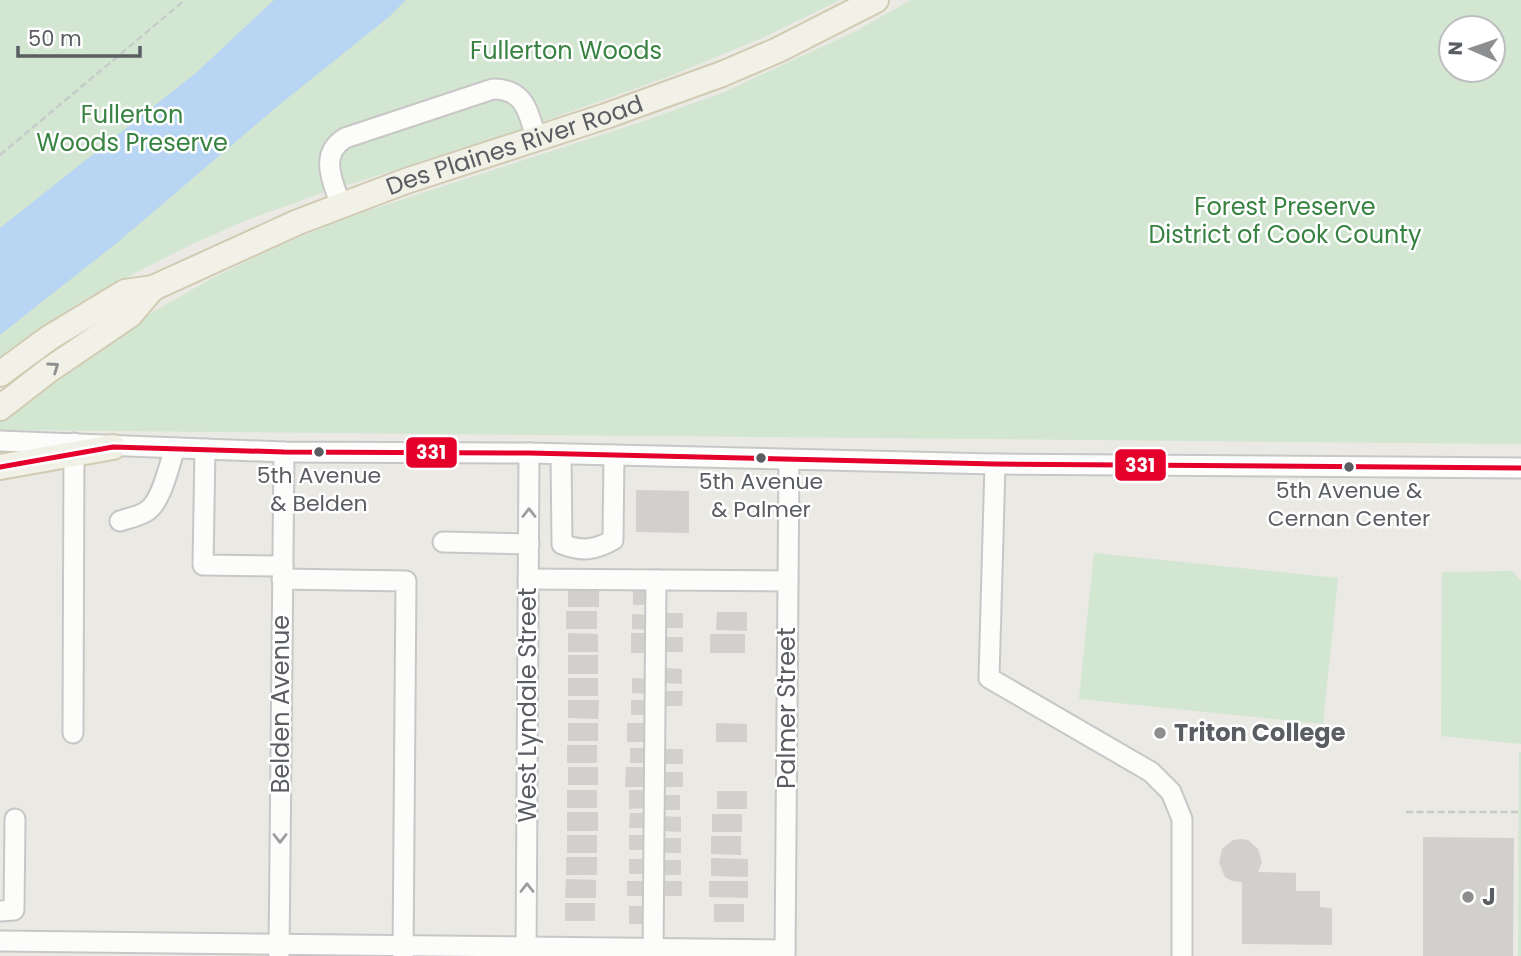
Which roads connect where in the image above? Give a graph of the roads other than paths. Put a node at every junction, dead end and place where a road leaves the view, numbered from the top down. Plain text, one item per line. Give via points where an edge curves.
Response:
1 (876, 0) edge
2 (537, 140) junction
3 (341, 206) junction
4 (153, 288) junction
5 (0, 373) edge
6 (0, 408) edge
7 (0, 441) edge
8 (113, 447) joint
9 (174, 448) junction
10 (73, 449) junction
11 (205, 449) junction
12 (284, 452) junction
13 (529, 453) junction
14 (561, 454) junction
15 (614, 455) junction
16 (789, 460) junction
17 (995, 464) junction
18 (0, 467) edge
19 (1521, 468) edge
20 (121, 521) dead end
21 (443, 542) dead end
22 (528, 544) junction
23 (283, 572) junction
24 (528, 579) junction
25 (656, 580) junction
26 (788, 580) junction
27 (73, 733) dead end
28 (15, 819) dead end
29 (0, 911) edge
30 (0, 941) edge
31 (279, 950) edge
32 (403, 951) edge
33 (526, 951) edge
34 (653, 952) edge
35 (785, 953) edge
36 (1182, 956) edge

1 - 2 main road, Des Plaines River Road via 722,74
2 - 3 main road, Des Plaines River Road
2 - 3 street via 524,104 504,89 345,138 332,149 328,163
3 - 4 main road, Des Plaines River Road
4 - 5 main road, Des Plaines River Road via 125,292
6 -> 4 main road, Des Plaines River Road via 130,316
7 - 10 street
8 - 9 street
8 - 10 main road
9 - 11 street
9 - 20 street via 151,508
10 - 18 main road
10 - 27 street
11 - 12 street
11 - 23 street via 203,565
12 - 13 street
12 - 23 street, Belden Avenue
13 - 14 street
22 -> 13 street, West Lyndale Street
14 - 15 street
14 - 15 street via 562,544 576,550 597,549 613,540
15 - 16 street
16 - 17 street
16 - 26 street, Palmer Street
17 - 19 street
17 - 36 street via 989,678 1151,772 1171,792 1182,819
21 - 22 street
22 - 24 street, West Lyndale Street
23 -> 31 street, Belden Avenue
23 - 32 street via 406,581
24 - 25 street
33 -> 24 street, West Lyndale Street
25 - 26 street
25 - 34 street
26 - 35 street, Palmer Street
28 - 29 street via 14,911
30 - 31 street
31 - 32 street
32 - 33 street
33 - 34 street
34 - 35 street

